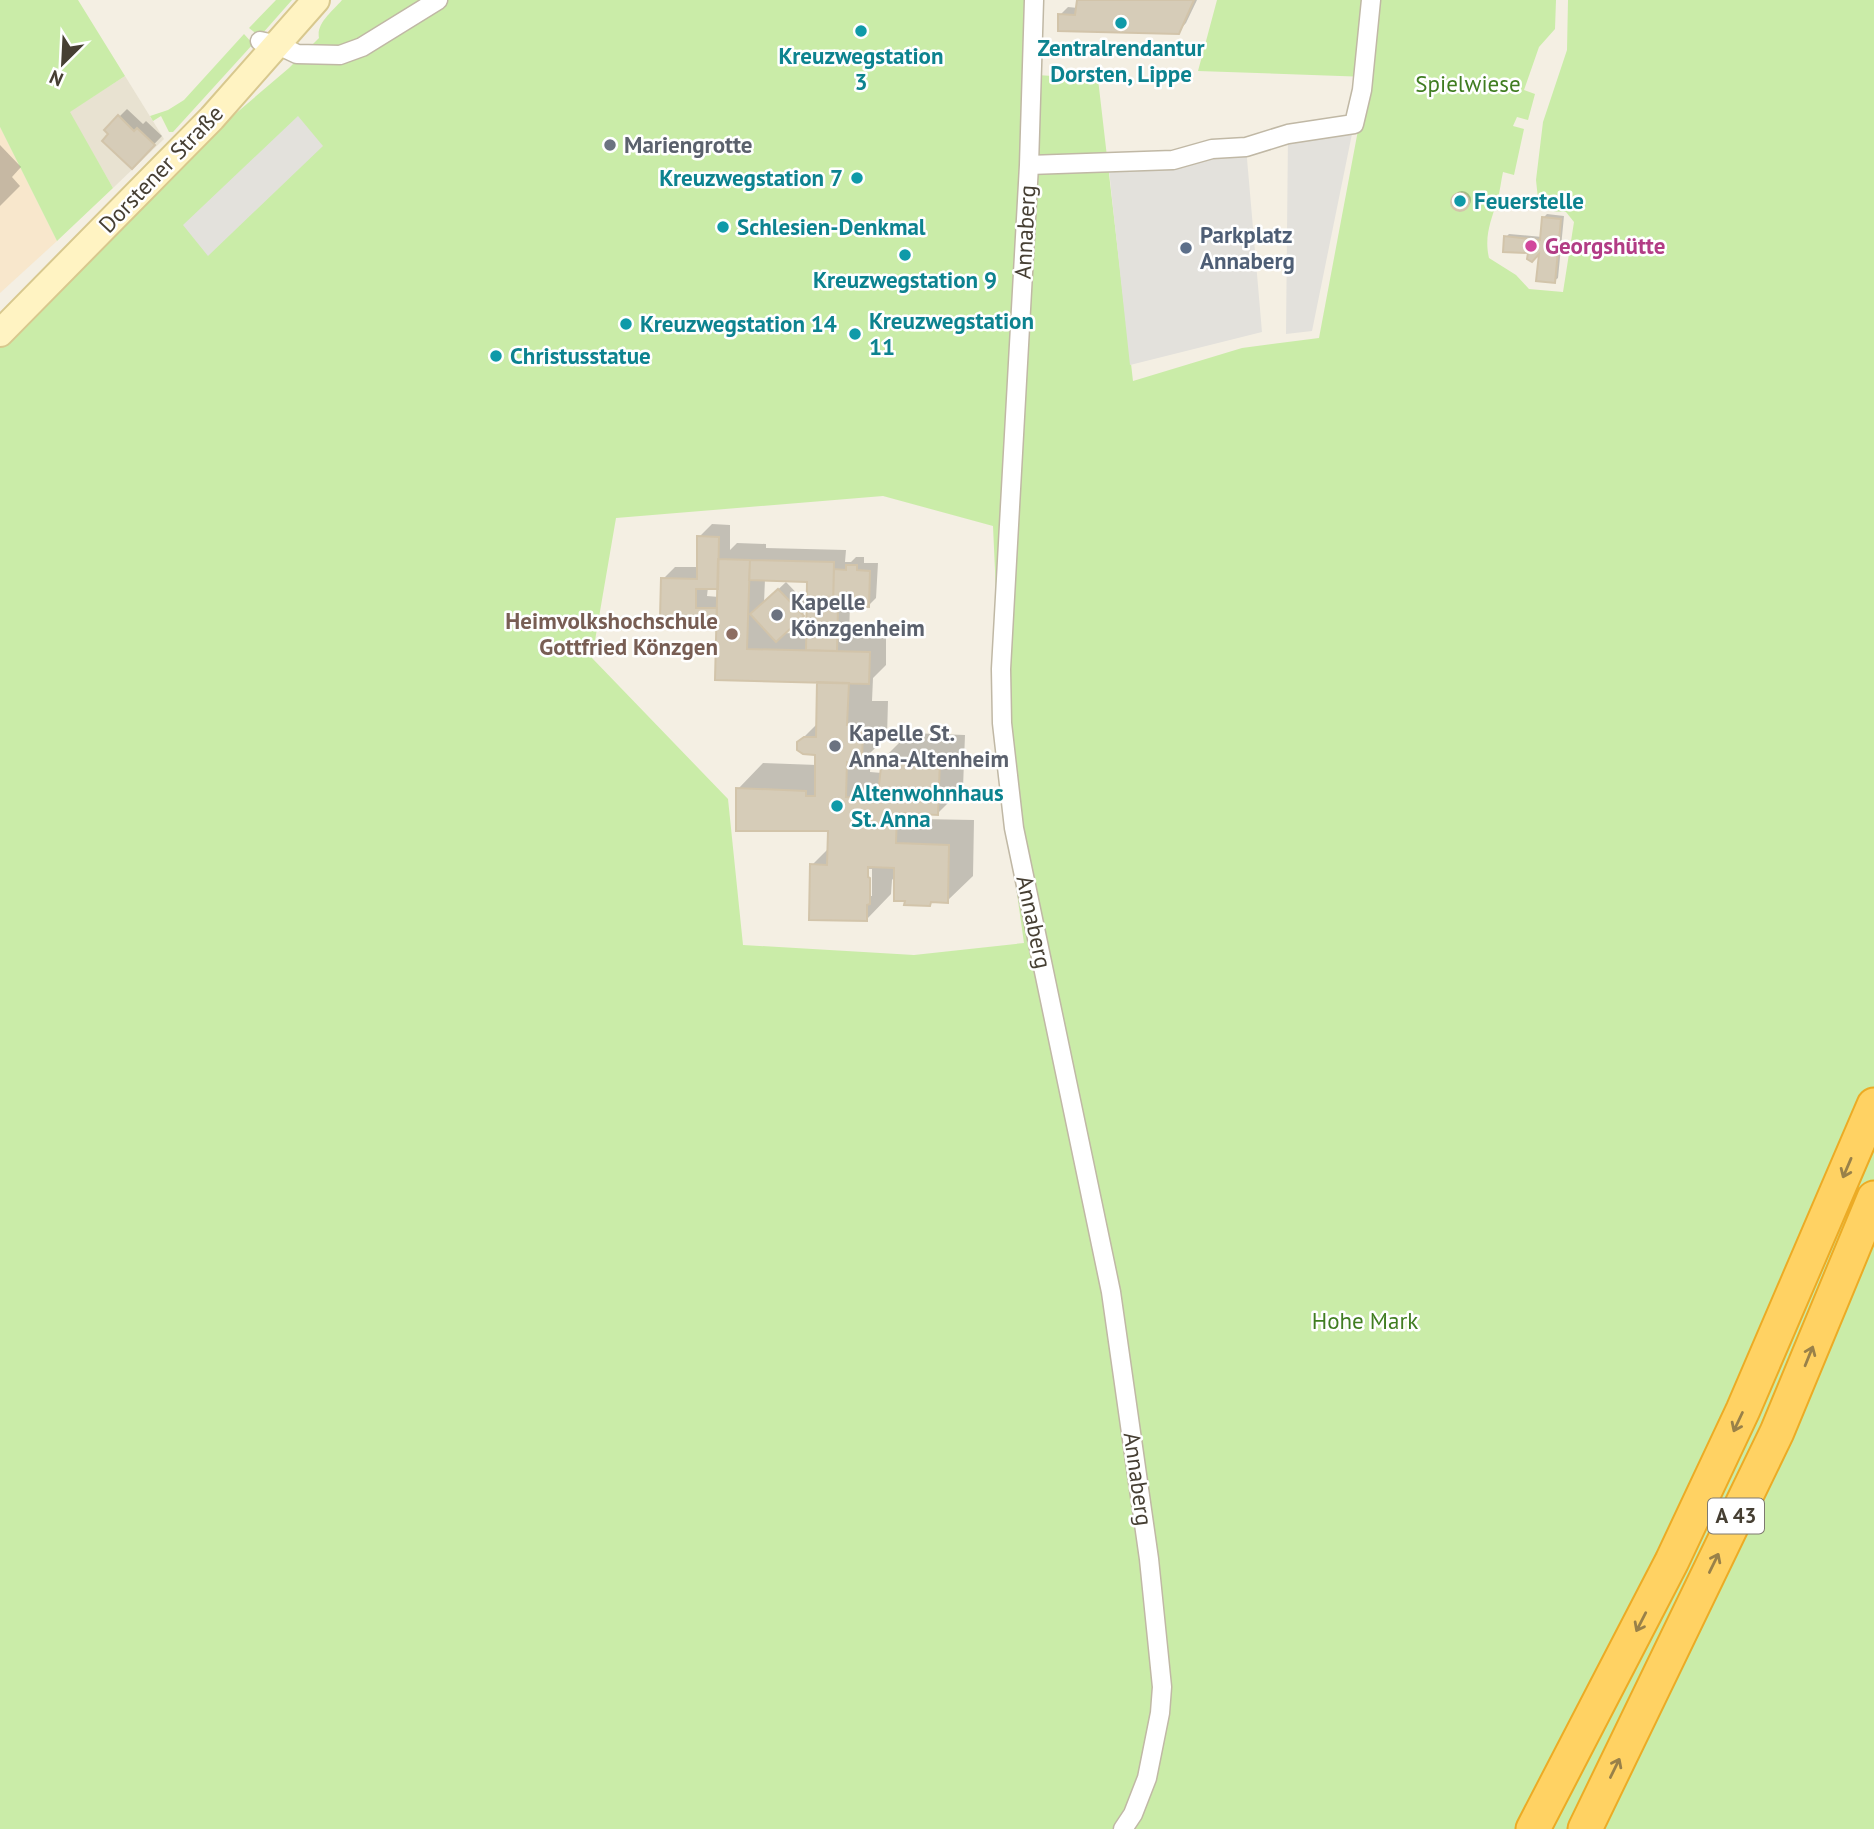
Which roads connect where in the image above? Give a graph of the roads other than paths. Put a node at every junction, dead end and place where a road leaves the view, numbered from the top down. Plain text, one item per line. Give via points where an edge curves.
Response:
1 (316, 0) edge
2 (438, 0) edge
3 (1034, 0) edge
4 (1371, 0) edge
5 (269, 43) junction
6 (1029, 165) junction
7 (0, 333) edge
8 (1874, 1105) edge
9 (1874, 1198) edge
10 (1123, 1829) edge
11 (1533, 1829) edge
12 (1585, 1829) edge

1 - 5 main road, Dorstener Straße
2 - 5 street via 362,47 340,55 297,54
3 - 6 street, Annaberg
4 - 6 street via 1354,124 1173,160
5 - 7 main road, Dorstener Straße via 145,187
6 - 10 street, Annaberg via 1001,669 1002,723 1014,828 1111,1292 1149,1559 1162,1687 1160,1713 1147,1778
8 -> 11 highway, A 43 via 1743,1410 1672,1561
12 -> 9 highway, A 43 via 1777,1432

